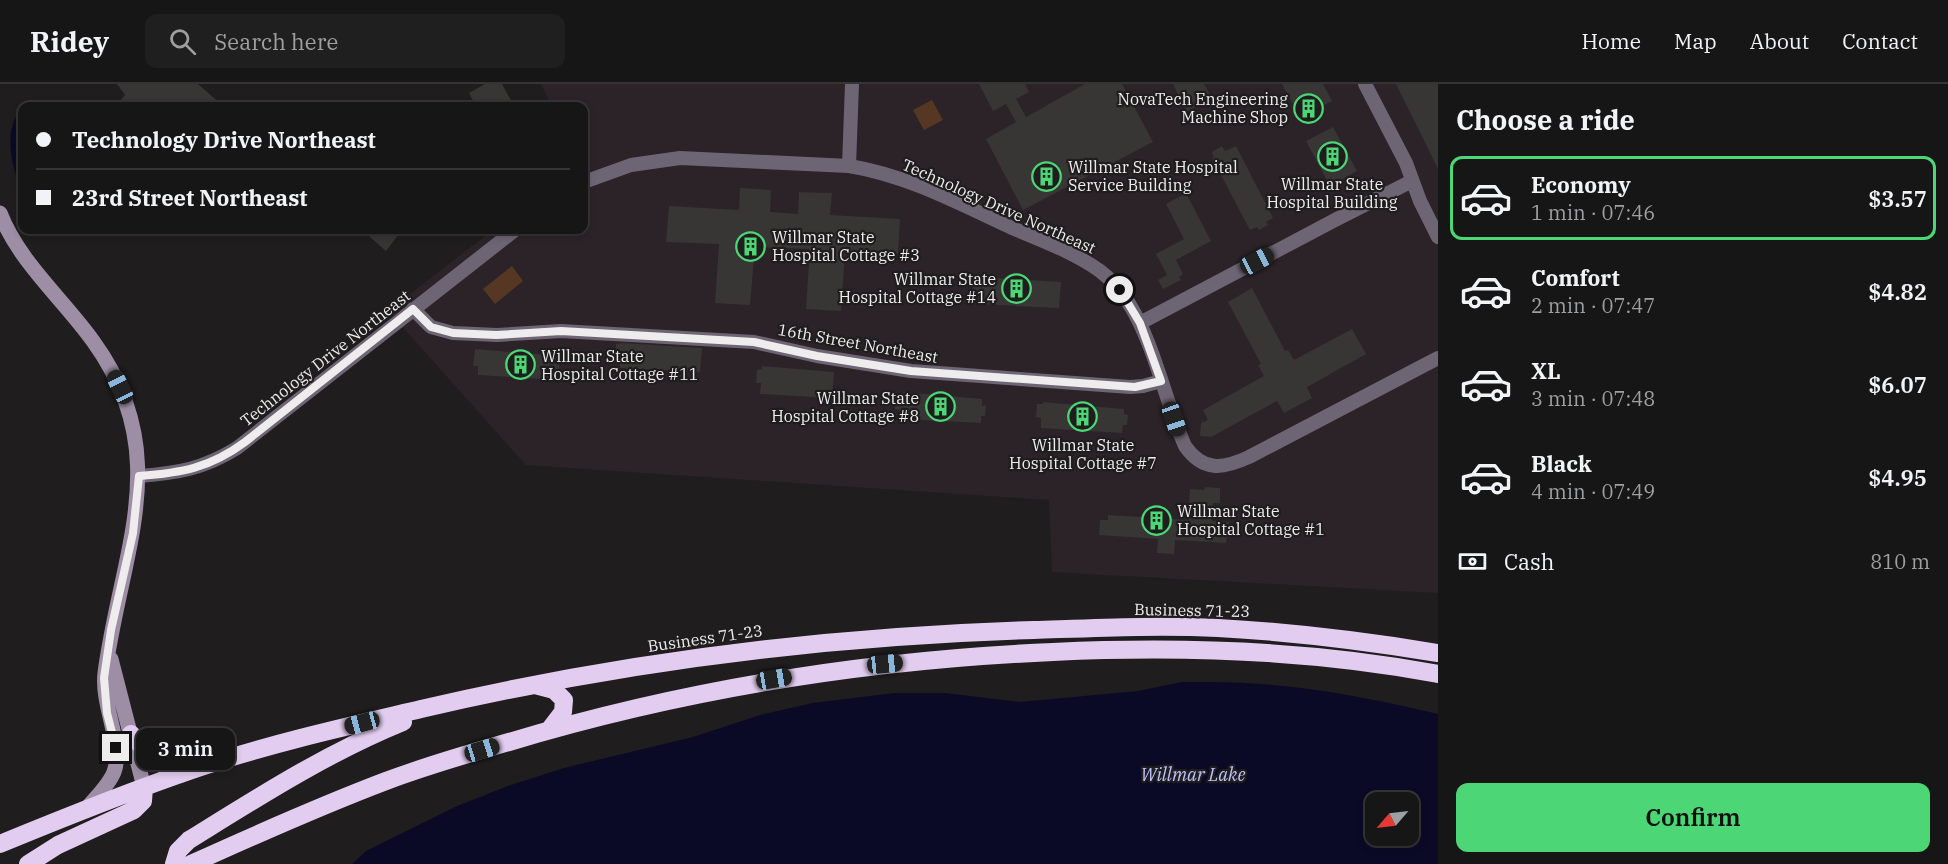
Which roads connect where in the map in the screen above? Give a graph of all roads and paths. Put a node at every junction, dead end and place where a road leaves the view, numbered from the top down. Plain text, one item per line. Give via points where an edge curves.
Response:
1 (852, 84) edge
2 (1365, 84) edge
3 (849, 166) junction
4 (588, 181) edge
5 (1412, 182) junction
6 (0, 213) edge
7 (510, 234) edge
8 (1438, 237) edge
9 (413, 309) junction
10 (1140, 323) junction
11 (1438, 358) edge
12 (1161, 381) junction
13 (139, 476) junction
14 (108, 647) junction
15 (1438, 653) edge
16 (1438, 674) edge
17 (527, 685) junction
18 (487, 694) junction
19 (550, 729) junction
20 (131, 734) junction
21 (181, 774) junction
22 (144, 787) junction
23 (87, 808) junction
24 (0, 844) edge
25 (28, 864) edge
26 (174, 864) edge
27 (190, 864) edge

1 - 3 street
2 - 5 street
3 - 4 street, Technology Drive Northeast via 680,158 631,165
3 - 10 street, Technology Drive Northeast via 905,180 1085,262 1110,279
5 - 8 street
5 - 10 street
6 - 13 street via 16,243 112,371 132,421
7 - 9 street, Technology Drive Northeast
9 - 12 street, 16th Street Northeast via 431,327 453,333 561,331 754,342 817,356 941,374 1135,387
9 - 13 street, Technology Drive Northeast via 226,455 184,472
10 - 12 street, Technology Drive Northeast
11 - 12 street, Technology Drive Northeast via 1249,457 1219,467 1196,459 1185,446
13 - 14 street via 133,533
14 - 20 street
14 - 23 street via 105,695 116,761 109,781
15 - 17 highway, Business 71-23 via 1362,641 1217,628 990,631 783,647
16 - 19 highway via 1365,662 1266,654 1113,650 1015,653 793,676 659,701
17 - 18 highway, Business 71-23
17 - 19 highway via 548,687 564,700 563,712
18 - 21 highway, Business 71-23 via 305,737
18 - 26 highway via 409,720 314,763 189,840 178,851
19 - 27 highway via 387,781 296,816
20 - 21 highway via 148,753
20 - 22 street
21 - 22 highway, Business 71-23
22 - 23 highway, Business 71-23
22 - 25 highway via 143,801 134,810 58,845
23 - 24 highway, Business 71-23

